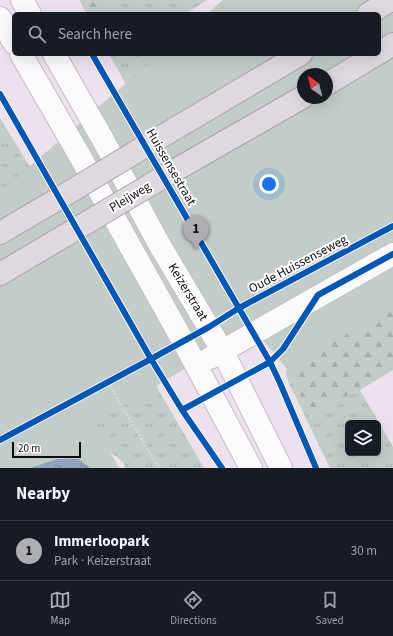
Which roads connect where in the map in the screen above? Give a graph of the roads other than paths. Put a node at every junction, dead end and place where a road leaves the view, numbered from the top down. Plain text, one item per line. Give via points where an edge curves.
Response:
1 (22, 0) edge
2 (29, 12) edge
3 (0, 18) edge
4 (12, 39) edge
5 (393, 44) edge
6 (393, 50) edge
7 (381, 51) edge
8 (22, 56) edge
9 (55, 56) edge
10 (298, 56) edge
11 (374, 56) edge
12 (381, 56) edge
13 (381, 56) edge
14 (356, 68) junction
15 (333, 81) edge
16 (297, 101) edge
17 (0, 232) edge
18 (393, 254) edge
19 (0, 274) edge
20 (222, 350) junction
21 (197, 366) junction
22 (251, 468) edge
23 (282, 468) edge

1 - 2 street
3 - 4 street
5 - 7 highway
6 - 13 highway
8 - 21 street, Keizerstraat
9 - 20 street, Keizerstraat via 159,244
10 - 17 highway, bridge
11 - 14 highway
12 - 14 highway
14 - 15 highway
16 - 19 highway, Pleijweg, bridge
18 - 20 street
20 - 21 street
20 - 23 street, Keizerstraat
21 - 22 street, Keizerstraat

